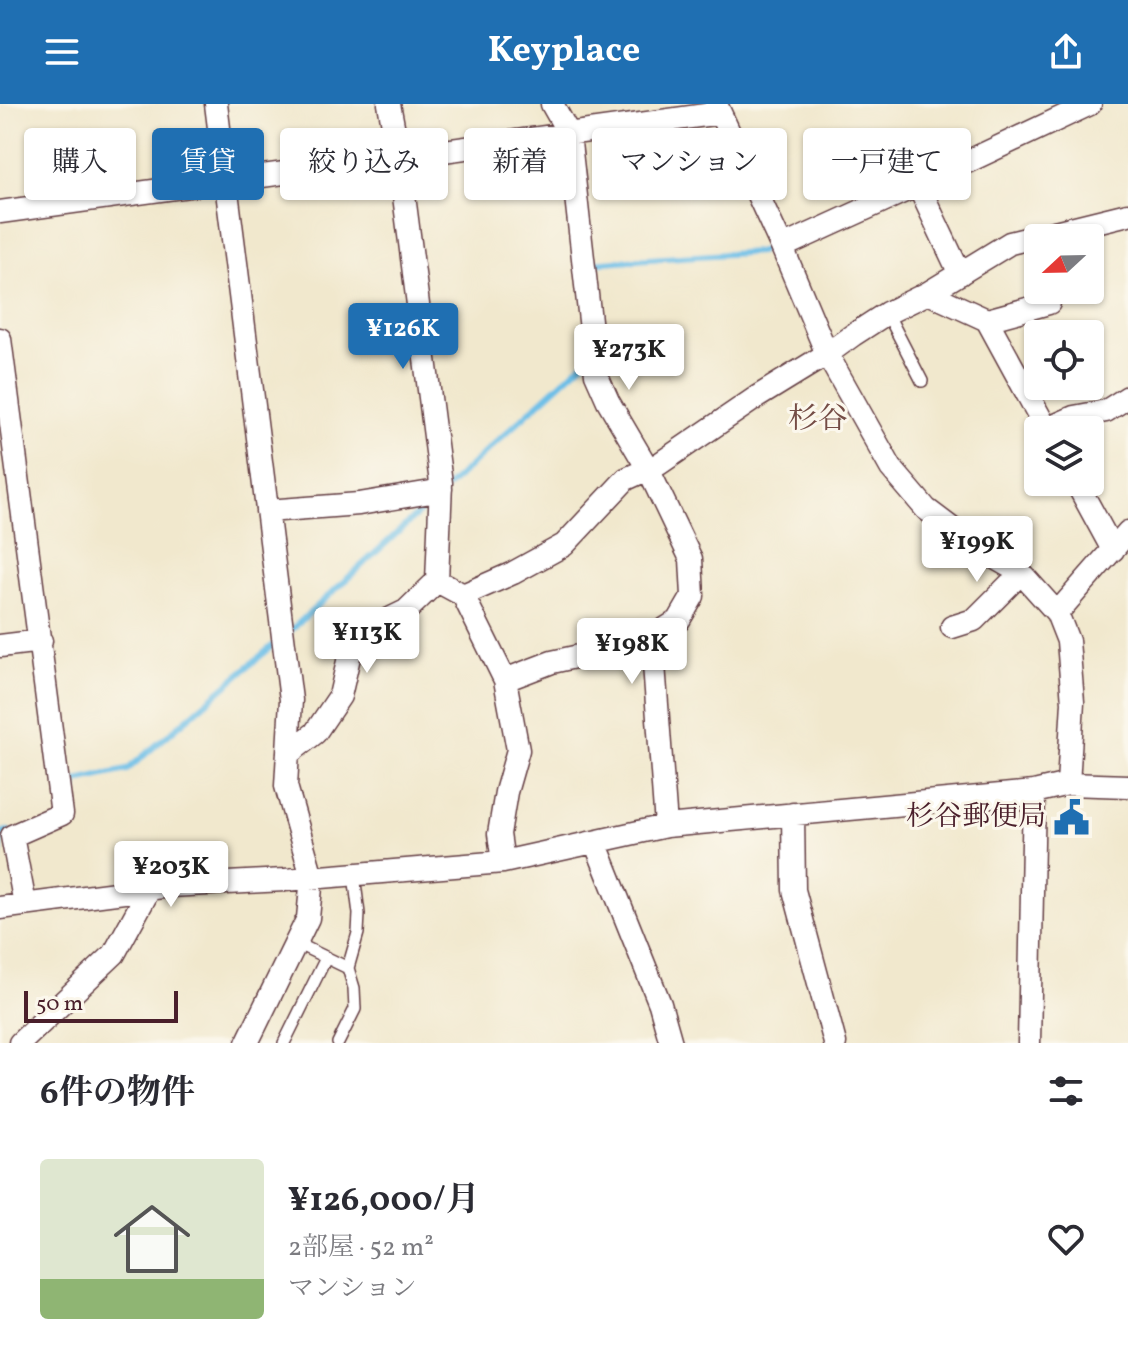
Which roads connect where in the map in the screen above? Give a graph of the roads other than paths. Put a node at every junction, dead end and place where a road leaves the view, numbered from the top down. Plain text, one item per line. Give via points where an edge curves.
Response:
1 (216, 104) edge
2 (389, 104) edge
3 (552, 104) edge
4 (1090, 104) edge
5 (718, 109) edge
6 (219, 128) edge
7 (394, 128) edge
8 (566, 128) edge
9 (576, 133) edge
10 (971, 160) edge
11 (152, 191) edge
12 (576, 196) edge
13 (227, 200) edge
14 (404, 200) edge
15 (885, 200) edge
16 (925, 200) edge
17 (0, 212) edge
18 (1128, 214) edge
19 (1100, 224) edge
20 (1024, 246) edge
21 (782, 247) junction
22 (960, 274) junction
23 (928, 293) junction
24 (1045, 304) edge
25 (887, 313) junction
26 (987, 320) junction
27 (0, 339) edge
28 (827, 354) junction
29 (922, 381) dead end
30 (1128, 397) edge
31 (1040, 416) edge
32 (1079, 416) edge
33 (648, 469) junction
34 (441, 489) junction
35 (1084, 496) edge
36 (267, 511) junction
37 (1128, 532) edge
38 (1113, 550) junction
39 (1021, 573) junction
40 (437, 581) junction
41 (463, 595) junction
42 (1057, 613) junction
43 (952, 627) dead end
44 (652, 637) junction
45 (41, 641) junction
46 (0, 646) edge
47 (505, 680) junction
48 (288, 754) junction
49 (1068, 784) junction
50 (1128, 786) edge
51 (1034, 792) junction
52 (793, 814) junction
53 (666, 826) junction
54 (595, 842) junction
55 (503, 862) junction
56 (354, 875) junction
57 (312, 877) junction
58 (150, 888) junction
59 (25, 904) junction
60 (0, 908) edge
61 (296, 943) junction
62 (326, 958) junction
63 (348, 968) junction
64 (20, 1043) edge
65 (247, 1043) edge
66 (284, 1043) edge
67 (338, 1043) edge
68 (671, 1043) edge
69 (835, 1043) edge
70 (1029, 1043) edge

1 - 6 street
2 - 7 street
3 - 8 street
4 - 10 street
5 - 9 street
5 - 21 street
11 - 17 street
12 - 33 street via 596,374
13 - 36 street
14 - 34 street
15 - 21 street
16 - 22 street
18 - 19 street
20 - 22 street via 1010,243
21 - 28 street
22 - 23 street
23 - 25 street
23 - 26 street
24 - 26 street
25 - 28 street
25 - 29 lane
26 - 31 street
27 - 45 street
28 - 33 street
28 - 39 street via 891,468 926,509
30 - 32 street via 1106,411
33 - 41 street via 626,479 564,545
33 - 44 street via 691,559 693,596 679,620
34 - 36 street via 359,504
34 - 40 street
35 - 38 street
36 - 48 street via 291,700
37 - 38 street
38 - 42 street
39 - 42 street
39 - 43 street via 974,620
40 - 41 street
40 - 48 street via 406,611 352,644 340,696 315,733
41 - 47 street
42 - 49 street via 1068,641 1073,702
44 - 47 street via 552,662
44 - 53 street
45 - 46 street
45 - 59 street via 62,814 12,836
47 - 55 street via 518,750 499,834
48 - 57 street via 286,786
49 - 50 street
49 - 51 street
51 - 52 street
51 - 70 street
52 - 53 street
52 - 69 street via 794,890
53 - 54 street
54 - 55 street
54 - 68 street
55 - 56 street
56 - 57 street
56 - 63 lane via 358,933
57 - 58 street
57 - 61 street via 308,918
58 - 59 street
58 - 64 street via 114,954
59 - 60 street
61 - 62 lane
61 - 65 street
62 - 63 lane
62 - 66 lane
63 - 67 lane via 355,1009

